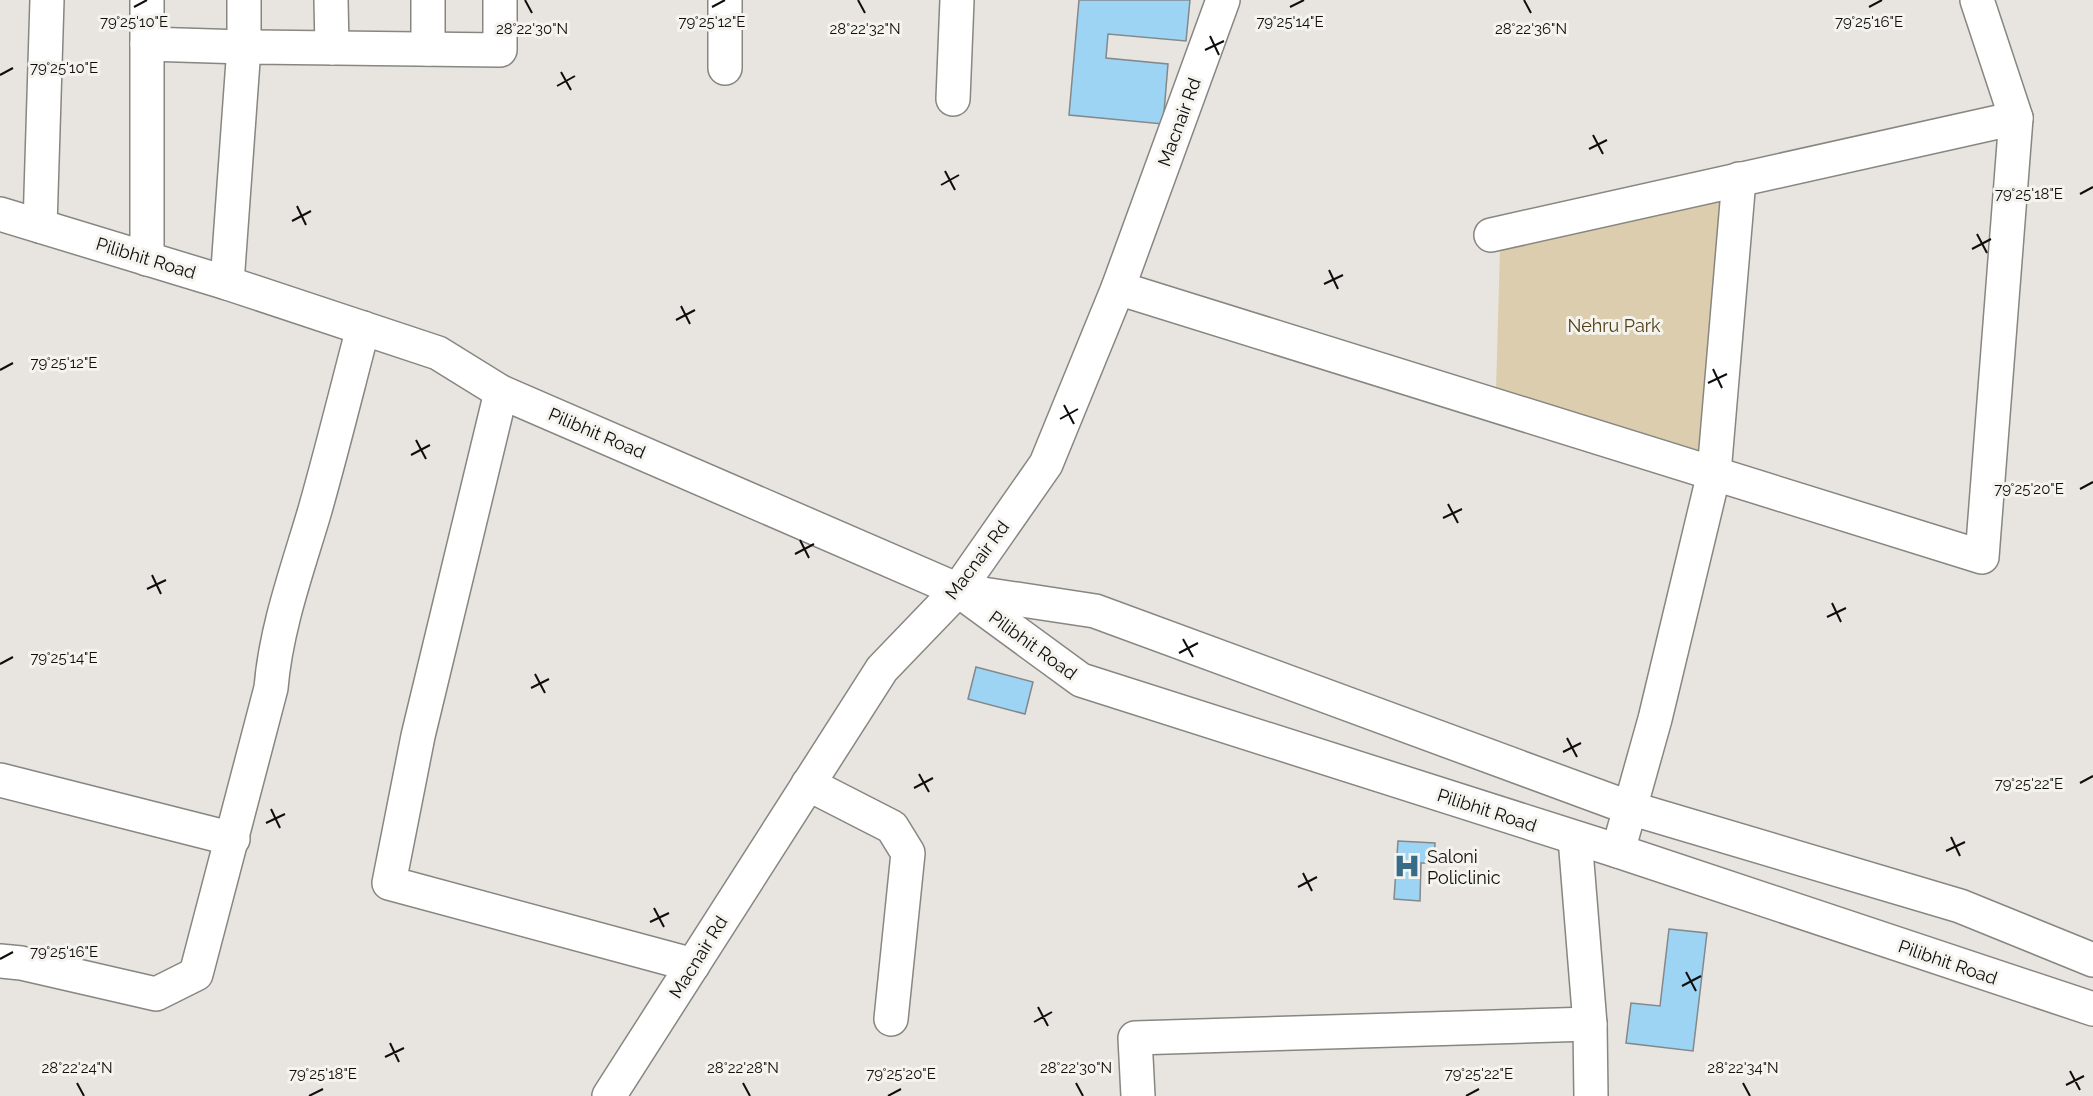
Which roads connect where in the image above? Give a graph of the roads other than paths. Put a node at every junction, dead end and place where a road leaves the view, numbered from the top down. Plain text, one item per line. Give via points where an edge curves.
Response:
1 (47, 0) edge
2 (147, 0) edge
3 (244, 0) edge
4 (331, 0) edge
5 (428, 0) edge
6 (500, 0) edge
7 (725, 0) edge
8 (957, 0) edge
9 (1223, 0) edge
10 (1977, 0) edge
11 (147, 44) junction
12 (244, 47) junction
13 (332, 48) junction
14 (428, 49) junction
15 (725, 68) dead end
16 (953, 99) dead end
17 (2016, 118) junction
18 (1739, 179) junction
19 (0, 214) edge
20 (40, 226) junction
21 (1491, 235) dead end
22 (147, 259) junction
23 (227, 284) junction
24 (1118, 288) junction
25 (363, 328) junction
26 (501, 392) junction
27 (1714, 473) junction
28 (958, 590) junction
29 (0, 780) edge
30 (808, 784) junction
31 (1630, 808) junction
32 (1575, 838) junction
33 (232, 839) junction
34 (1618, 851) junction
35 (2093, 960) edge
36 (0, 961) edge
37 (693, 965) junction
38 (2093, 1009) edge
39 (891, 1019) dead end
40 (1590, 1024) junction
41 (609, 1096) edge
42 (1137, 1096) edge
43 (1591, 1096) edge

1 - 20 main road
2 - 11 main road
3 - 12 main road
4 - 13 main road
5 - 14 main road
6 - 14 main road via 500,50
7 - 15 main road
8 - 16 main road
9 - 24 main road, Macnair Rd
10 - 17 main road
11 - 12 main road
11 - 22 main road
12 - 13 main road
12 - 23 main road
13 - 14 main road
17 - 18 main road
17 - 27 main road via 1982,557
18 - 21 main road
18 - 27 main road
19 - 20 main road, Pilibhit Road
20 - 22 main road, Pilibhit Road
22 - 23 main road, Pilibhit Road
23 - 25 main road, Pilibhit Road
24 - 27 main road
24 - 28 main road, Macnair Rd via 1046,464
25 - 26 main road, Pilibhit Road via 438,353
25 - 33 main road via 284,613 272,688
26 - 28 main road, Pilibhit Road
26 - 37 main road via 418,736 389,883
27 - 31 main road
28 - 30 main road, Macnair Rd via 882,669
28 - 31 main road via 1095,611
28 - 32 main road, Pilibhit Road via 1081,680
29 - 33 main road
30 - 37 main road, Macnair Rd
30 - 39 main road via 892,827 908,853
31 - 34 main road
31 - 35 main road via 1960,906
32 - 34 main road, Pilibhit Road
32 - 40 main road
33 - 36 main road via 196,974 156,994
34 - 38 main road, Pilibhit Road
37 - 41 main road, Macnair Rd
40 - 42 main road via 1135,1038
40 - 43 main road

